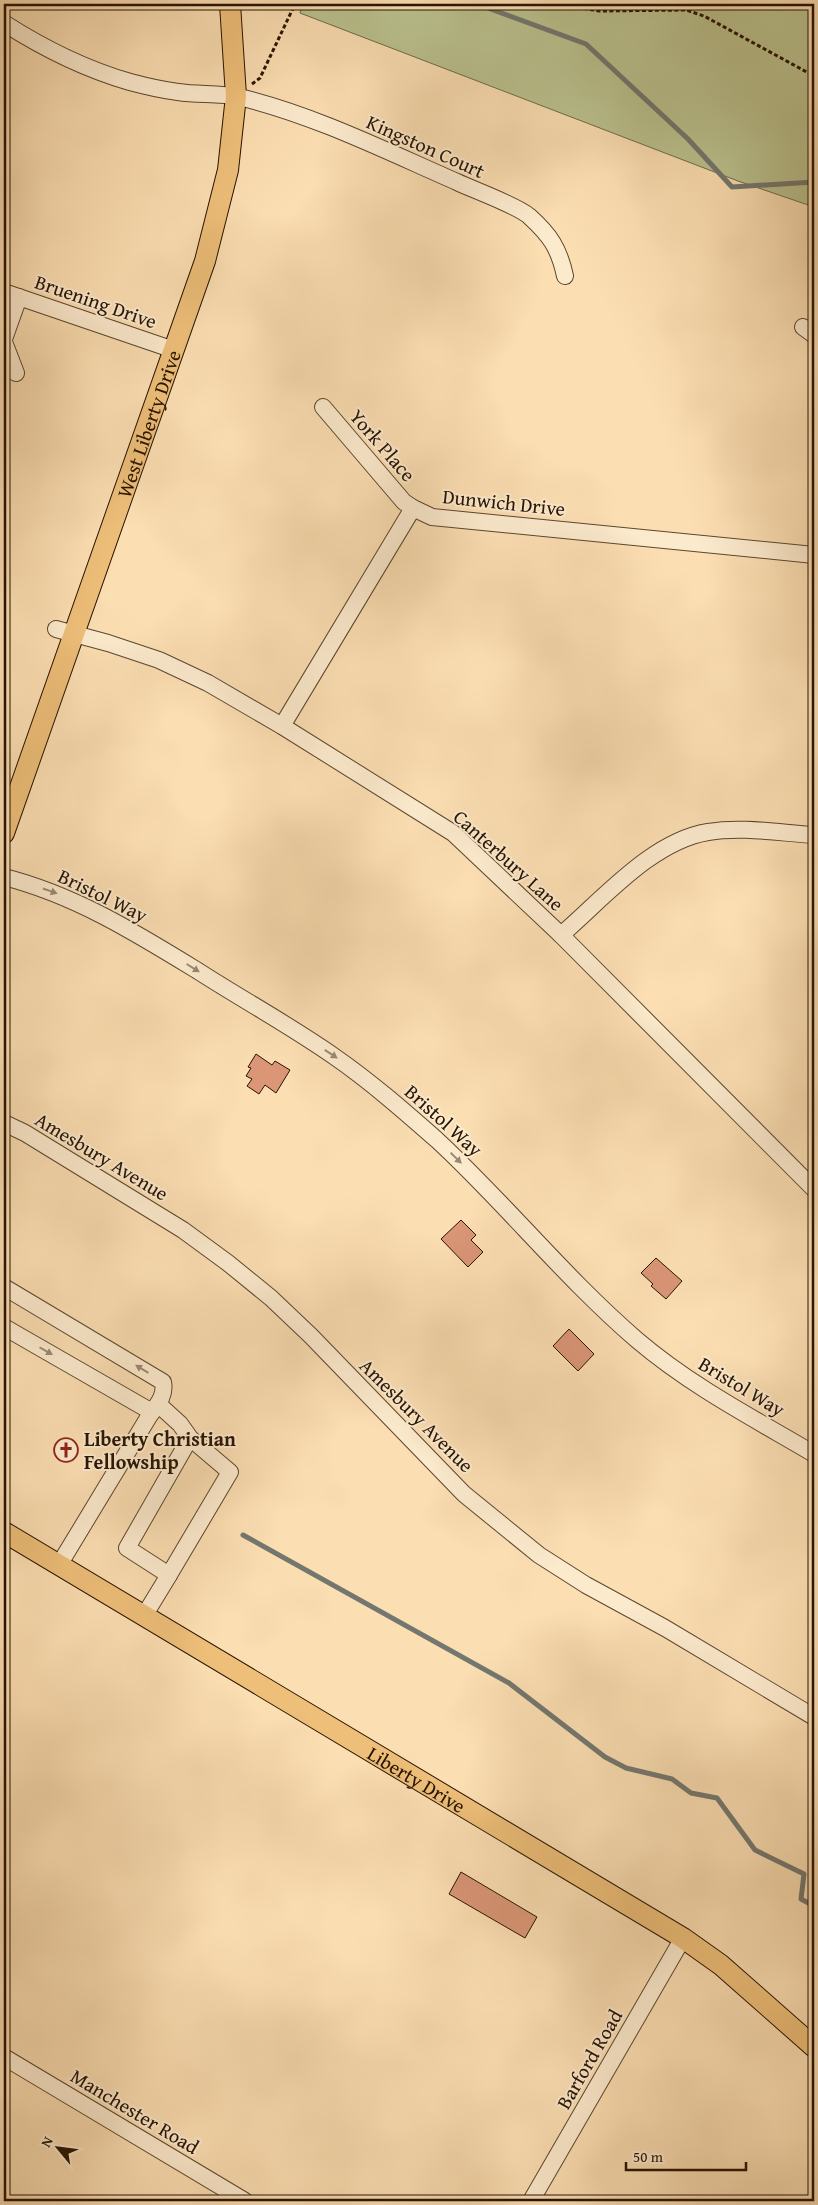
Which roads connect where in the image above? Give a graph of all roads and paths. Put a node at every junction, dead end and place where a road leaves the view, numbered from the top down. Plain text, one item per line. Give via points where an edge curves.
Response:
1 (230, 4) edge
2 (295, 4) edge
3 (558, 4) edge
4 (4, 23) edge
5 (814, 76) edge
6 (236, 96) junction
7 (565, 276) dead end
8 (12, 295) edge
9 (4, 340) edge
10 (174, 350) junction
11 (16, 373) dead end
12 (323, 407) dead end
13 (413, 508) junction
14 (814, 555) edge
15 (65, 632) junction
16 (282, 726) junction
17 (4, 833) edge
18 (814, 836) edge
19 (4, 877) edge
20 (561, 936) junction
21 (4, 1123) edge
22 (814, 1189) edge
23 (4, 1287) edge
24 (4, 1327) edge
25 (155, 1408) junction
26 (190, 1438) junction
27 (814, 1454) edge
28 (4, 1532) edge
29 (59, 1565) junction
30 (169, 1575) junction
31 (144, 1616) junction
32 (814, 1717) edge
33 (683, 1938) junction
34 (814, 2047) edge
35 (4, 2057) edge
36 (245, 2201) edge
37 (531, 2201) edge

1 - 6 main road, West Liberty Drive
2 - 6 path via 260,78
3 - 5 path via 599,12 686,10 704,16
4 - 6 street, Kingston Court via 45,48 131,82 178,92
6 - 7 street, Kingston Court via 278,107 366,142 527,215 551,238 561,256
6 - 10 main road, West Liberty Drive via 228,170 205,261
8 - 9 street
8 - 10 street, Bruening Drive
9 - 11 street
10 - 15 main road, West Liberty Drive
12 - 13 street, York Place via 404,502
13 - 14 street, Dunwich Drive via 443,519
13 - 16 street, Dunwich Drive
15 - 16 street, Canterbury Lane via 159,660 208,683
15 - 17 main road, West Liberty Drive
16 - 20 street, Canterbury Lane via 453,833
18 - 20 street via 731,830 685,838 644,861
19 -> 27 street, Bristol Way via 62,895 99,912 335,1056 388,1097 484,1185 601,1308 638,1341 730,1407
20 - 22 street, Canterbury Lane
21 - 32 street, Amesbury Avenue via 184,1230 228,1262 311,1336 464,1494 539,1555
25 -> 23 street via 165,1390 163,1382
24 -> 25 street
25 - 26 street via 180,1424
25 - 29 street
26 - 30 street via 230,1472
26 - 30 street via 127,1548
28 - 29 main road, Liberty Drive
29 - 31 main road, Liberty Drive
30 - 31 street
31 - 33 main road, Liberty Drive
33 - 34 main road, Liberty Drive via 721,1965
33 - 37 street, Barford Road
35 - 36 street, Manchester Road

